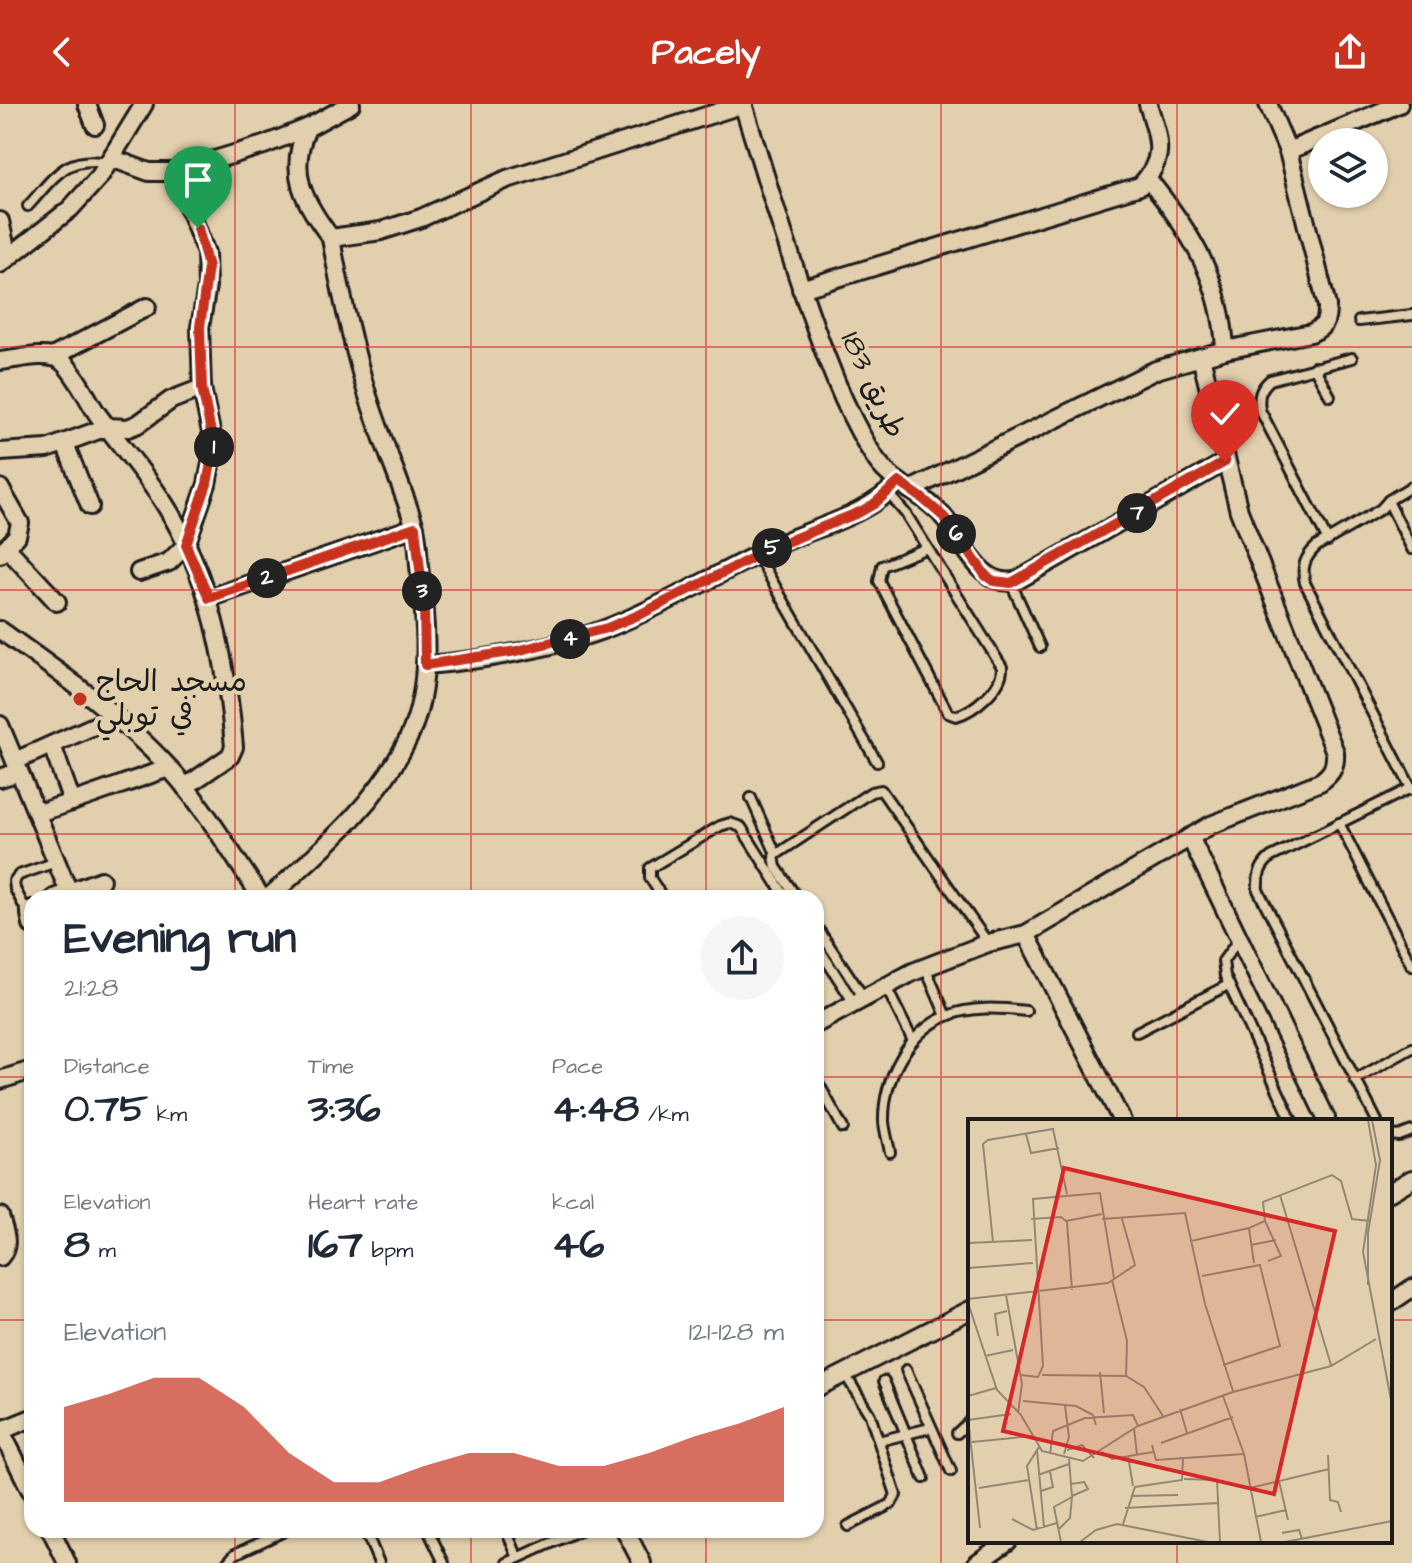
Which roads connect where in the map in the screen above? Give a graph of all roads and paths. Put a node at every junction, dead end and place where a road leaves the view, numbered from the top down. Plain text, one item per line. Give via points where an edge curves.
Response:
1 (87, 104) edge
2 (144, 104) edge
3 (351, 104) edge
4 (743, 104) edge
5 (1148, 104) edge
6 (1268, 104) edge
7 (1399, 104) edge
8 (95, 125) dead end
9 (307, 128) junction
10 (1288, 151) junction
11 (109, 160) junction
12 (175, 172) junction
13 (1147, 178) junction
14 (28, 206) dead end
15 (0, 222) edge
16 (331, 238) junction
17 (31, 241) junction
18 (4, 261) edge
19 (801, 289) junction
20 (147, 307) dead end
21 (1412, 315) edge
22 (1359, 321) dead end
23 (1225, 350) junction
24 (52, 357) junction
25 (1201, 357) junction
26 (1352, 358) dead end
27 (0, 361) edge
28 (1314, 367) junction
29 (202, 388) junction
30 (1330, 396) dead end
31 (107, 427) junction
32 (65, 444) junction
33 (0, 452) edge
34 (1225, 462) junction
35 (1412, 486) edge
36 (0, 488) edge
37 (899, 489) junction
38 (1388, 501) junction
39 (90, 506) dead end
40 (415, 527) junction
41 (1328, 541) junction
42 (186, 545) junction
43 (927, 548) junction
44 (1412, 549) edge
45 (3, 550) edge
46 (757, 555) junction
47 (139, 572) dead end
48 (1011, 583) junction
49 (209, 598) junction
50 (57, 602) dead end
51 (3, 637) edge
52 (1040, 647) dead end
53 (425, 665) junction
54 (114, 717) junction
55 (0, 725) edge
56 (52, 745) junction
57 (877, 762) dead end
58 (17, 766) junction
59 (169, 768) junction
60 (0, 778) edge
61 (185, 787) junction
62 (1411, 790) edge
63 (751, 798) dead end
64 (72, 802) junction
65 (37, 813) junction
66 (1339, 823) junction
67 (1190, 837) junction
68 (776, 854) junction
69 (57, 862) junction
70 (101, 880) dead end
71 (61, 890) edge
72 (75, 890) edge
73 (256, 890) edge
74 (277, 890) edge
75 (658, 890) edge
76 (781, 890) edge
77 (792, 890) edge
78 (24, 905) edge
79 (1026, 934) junction
80 (1239, 939) junction
81 (824, 940) edge
82 (988, 943) junction
83 (824, 955) edge
84 (1412, 966) edge
85 (925, 967) junction
86 (1228, 985) junction
87 (886, 986) junction
88 (859, 1001) junction
89 (1026, 1011) dead end
90 (946, 1016) junction
91 (824, 1020) edge
92 (1137, 1032) dead end
93 (913, 1041) junction
94 (1412, 1048) edge
95 (24, 1072) edge
96 (0, 1080) edge
97 (1355, 1080) junction
98 (824, 1094) edge
99 (1121, 1119) edge
100 (1291, 1119) edge
101 (1322, 1119) edge
102 (1376, 1119) edge
103 (843, 1128) dead end
104 (1412, 1131) edge
105 (1392, 1135) edge
106 (890, 1152) dead end
107 (1412, 1179) edge
108 (1392, 1191) edge
109 (0, 1216) edge
110 (0, 1257) edge
111 (1412, 1288) edge
112 (1392, 1302) edge
113 (968, 1311) edge
114 (906, 1370) dead end
115 (844, 1373) junction
116 (884, 1381) dead end
117 (824, 1384) edge
118 (24, 1421) edge
119 (968, 1423) edge
120 (930, 1428) junction
121 (1, 1431) edge
122 (957, 1433) dead end
123 (906, 1434) junction
124 (879, 1441) junction
125 (951, 1471) dead end
126 (24, 1477) edge
127 (924, 1478) dead end
128 (848, 1526) dead end
129 (55, 1538) edge
130 (270, 1538) edge
131 (368, 1538) edge
132 (432, 1538) edge
133 (509, 1538) edge
134 (562, 1538) edge
135 (629, 1538) edge
136 (1005, 1543) edge
137 (518, 1558) junction
138 (67, 1563) edge
139 (227, 1563) edge
140 (379, 1563) edge
141 (444, 1563) edge
142 (507, 1563) edge
143 (642, 1563) edge
144 (977, 1563) edge

1 - 8 street
2 - 11 street
3 - 9 street
4 - 16 street via 507,179 421,218 381,231
4 - 19 street, طريق 183
5 - 13 street via 1159,148
6 - 10 street
7 - 10 street
9 - 12 street
9 - 16 street via 298,154 299,182
10 - 23 street via 1327,320 1311,333
11 - 12 street via 149,172
11 - 14 lane via 66,166
11 - 17 street via 70,209
12 - 29 street via 206,253
13 - 19 street via 1140,186
13 - 23 street via 1187,232 1212,281 1224,319
15 - 17 street
15 - 18 street
16 - 40 street via 363,380
17 - 18 street
19 - 37 street, طريق 183 via 858,429
20 - 24 street
21 - 22 lane
23 - 25 street
24 - 27 street
24 - 31 street via 64,364
25 - 34 street
25 - 37 street via 1156,370
26 - 28 lane
28 - 30 lane
28 - 41 lane via 1270,380 1259,398 1260,410
29 - 31 street via 171,400 138,424
29 - 42 street via 214,447
31 - 32 street
31 - 42 street via 164,504
32 - 33 street
32 - 39 street
34 - 48 street
34 - 67 street via 1336,760 1329,777 1320,782
35 - 38 lane
36 - 45 street via 20,523 17,536
37 - 43 lane via 906,514
37 - 46 street via 860,512
37 - 48 street, طريق 183 via 944,517 986,576
38 - 41 lane
38 - 44 lane
40 - 49 street
40 - 53 street
41 - 62 lane via 1304,562 1305,583
42 - 47 street via 169,562
42 - 49 street
43 - 43 lane via 1002,667 997,685 967,713 954,717 879,581 882,566
45 - 50 street
46 - 53 street via 607,628 517,651
46 - 57 lane
48 - 52 lane
49 - 61 street via 234,747 230,756
51 - 54 street
53 - 74 street via 409,738 390,771 347,825
54 - 56 street
54 - 59 street
55 - 58 street
56 - 58 street
56 - 64 street
58 - 60 street
58 - 65 street
59 - 61 street
59 - 64 street
61 - 73 street
62 - 66 lane
63 - 68 lane
64 - 65 street
65 - 69 street
66 - 84 lane
66 - 97 lane via 1271,857 1257,881
67 - 79 street
67 - 80 street
68 - 77 lane via 775,864
68 - 82 lane via 881,790
69 - 71 street
69 - 78 lane via 14,881
70 - 72 street
75 - 76 lane via 648,873 653,864 730,823 741,827
79 - 82 street
79 - 99 street
80 - 86 lane via 1223,961
80 - 101 street
81 - 88 lane
82 - 85 street
83 - 88 lane
85 - 87 street
85 - 90 lane
86 - 92 lane
86 - 100 lane
87 - 88 street
87 - 93 lane
88 - 91 street
89 - 90 lane via 973,1010
90 - 93 lane
93 - 106 lane via 896,1066 887,1093 884,1123
94 - 97 lane
95 - 96 street
97 - 102 lane
98 - 103 lane
104 - 105 lane
107 - 108 street
109 - 110 street via 7,1242
111 - 112 street
113 - 115 street
114 - 120 lane
115 - 117 street
115 - 124 lane via 864,1403
116 - 123 lane
118 - 121 street
119 - 122 lane
120 - 123 lane
120 - 125 lane
121 - 126 street
123 - 124 lane
123 - 127 lane
124 - 128 lane via 895,1498
129 - 138 street
130 - 139 lane
131 - 140 lane
132 - 141 lane
133 - 137 lane
134 - 137 lane
135 - 143 street
136 - 144 street
137 - 142 lane

